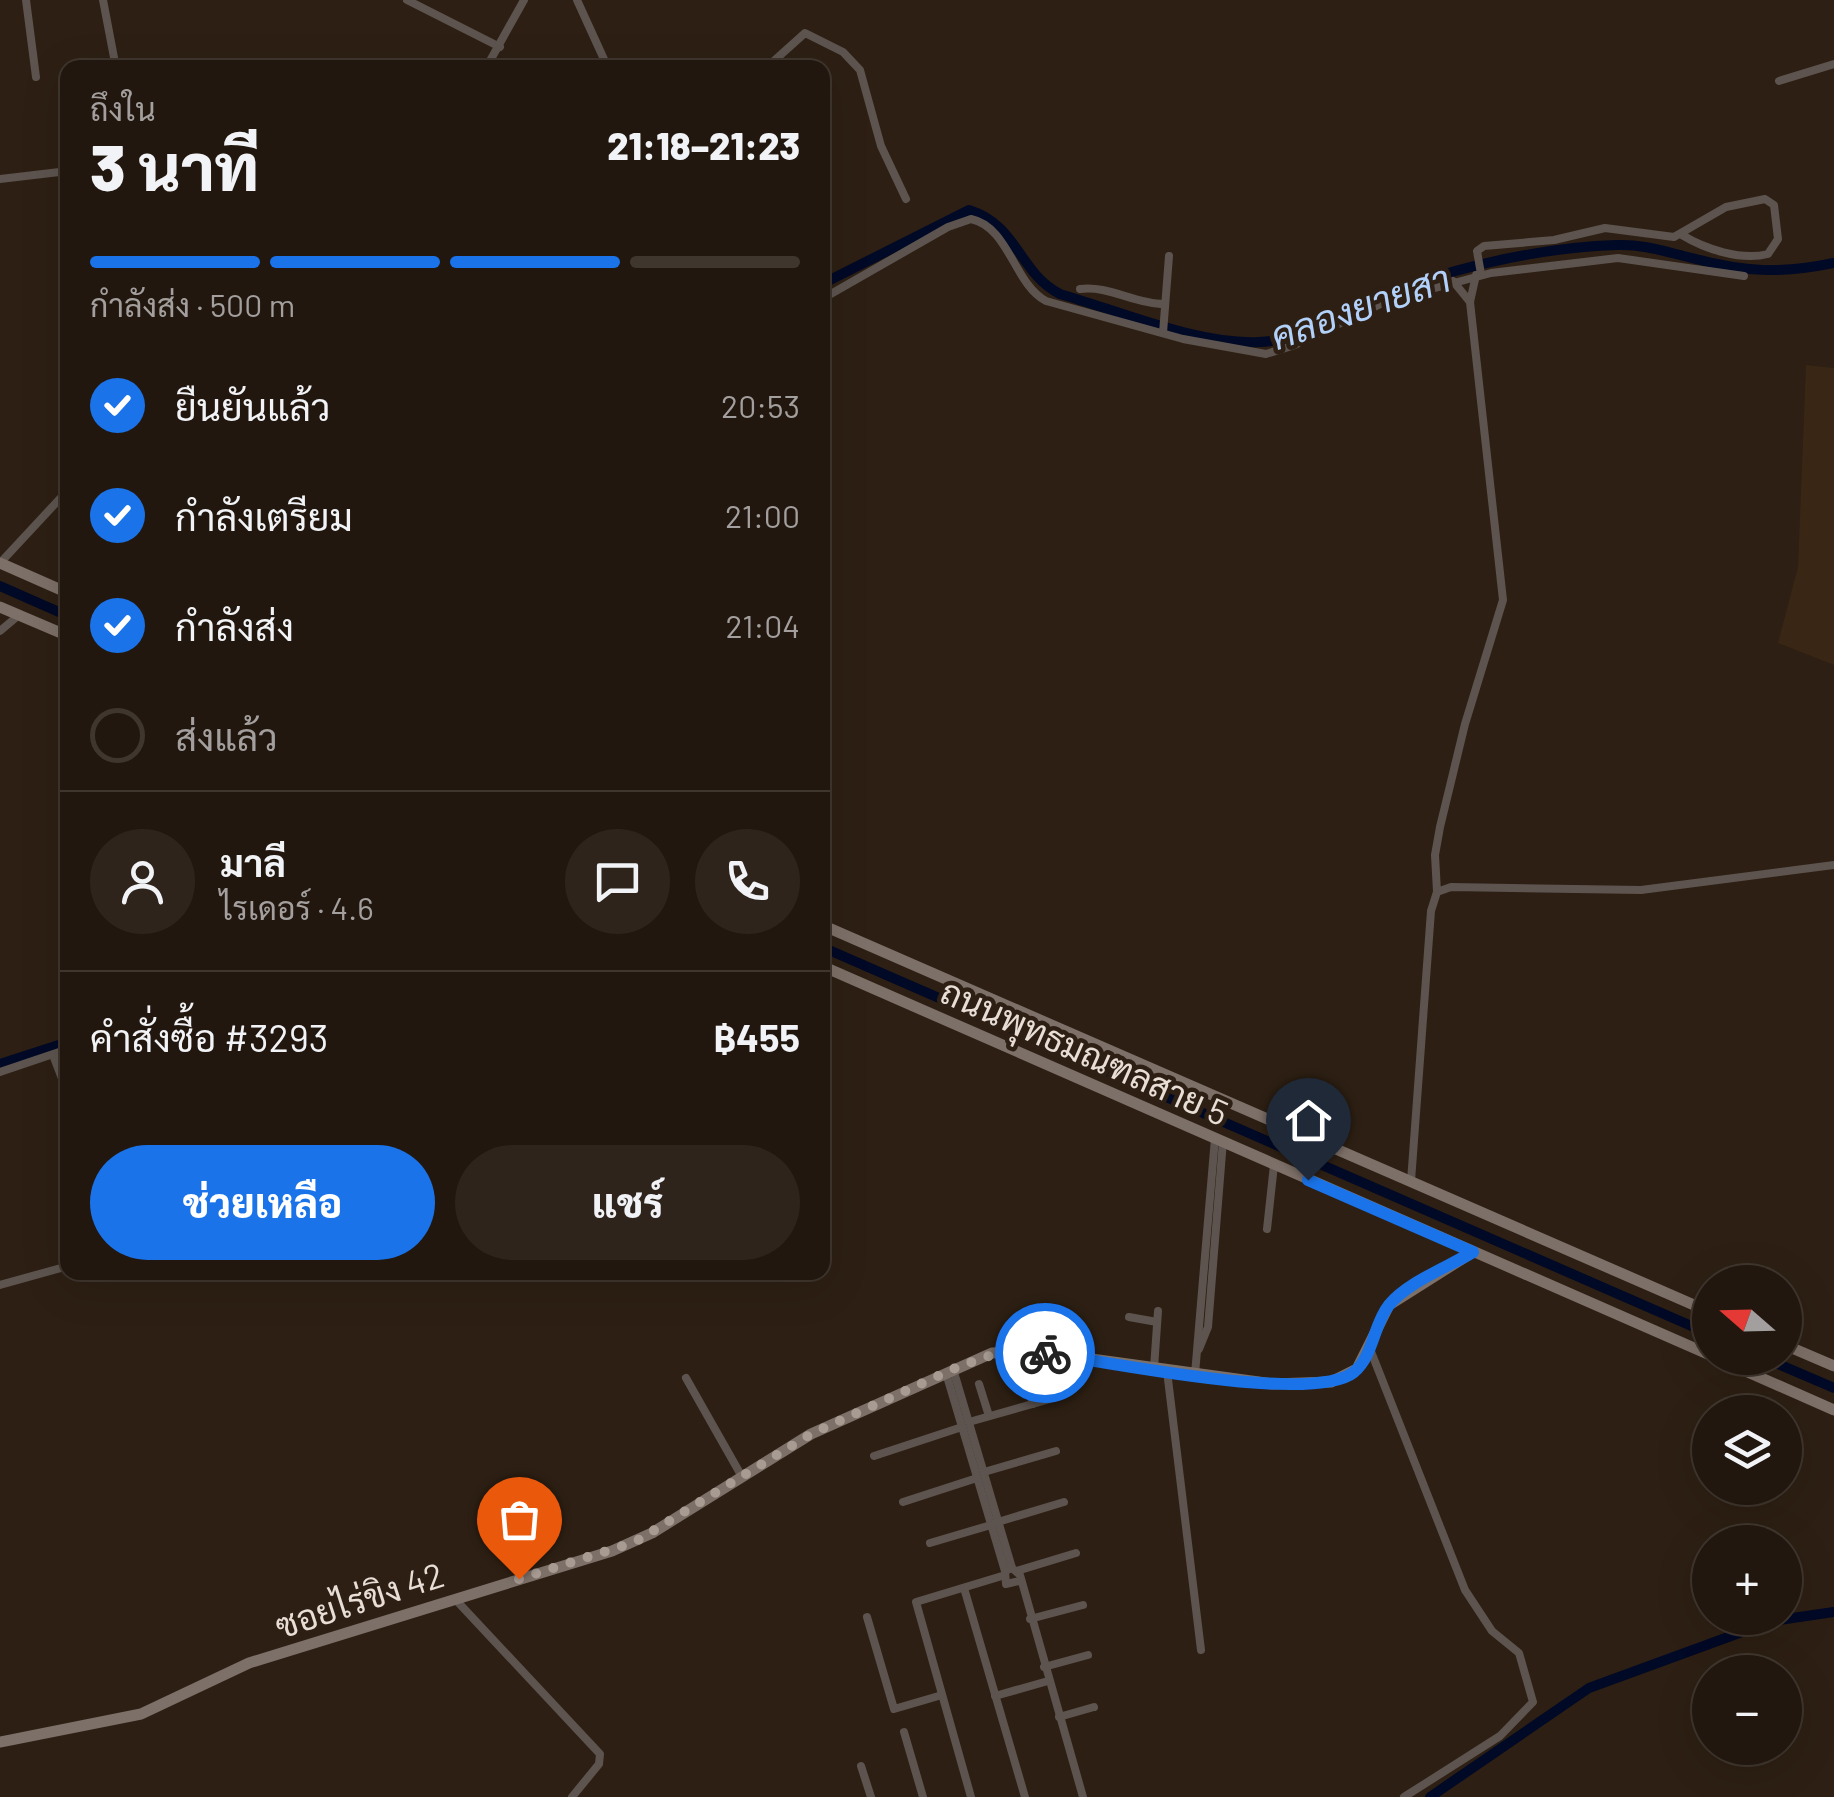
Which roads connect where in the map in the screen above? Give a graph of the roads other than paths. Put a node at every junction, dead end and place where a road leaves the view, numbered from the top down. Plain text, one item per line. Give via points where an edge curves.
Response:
1 (26, 0) edge
2 (103, 0) edge
3 (408, 0) edge
4 (524, 0) edge
5 (577, 0) edge
6 (500, 47) junction
7 (114, 60) edge
8 (493, 60) edge
9 (604, 60) edge
10 (775, 60) edge
11 (1834, 64) edge
12 (36, 77) dead end
13 (1779, 81) dead end
14 (60, 173) edge
15 (0, 179) edge
16 (906, 199) dead end
17 (1682, 234) junction
18 (1170, 256) dead end
19 (1479, 273) junction
20 (1744, 276) dead end
21 (1453, 281) junction
22 (1080, 289) dead end
23 (830, 294) edge
24 (1470, 302) junction
25 (1166, 309) junction
26 (1164, 330) junction
27 (60, 499) edge
28 (0, 563) edge
29 (60, 589) edge
30 (0, 607) edge
31 (19, 615) junction
32 (0, 631) edge
33 (60, 633) edge
34 (1834, 865) edge
35 (1438, 892) junction
36 (830, 928) edge
37 (830, 970) edge
38 (60, 1052) edge
39 (53, 1055) junction
40 (0, 1072) edge
41 (60, 1073) edge
42 (1219, 1140) junction
43 (1274, 1165) junction
44 (1410, 1181) junction
45 (1267, 1229) dead end
46 (1473, 1252) junction
47 (60, 1268) edge
48 (0, 1285) edge
49 (1692, 1304) edge
50 (1158, 1311) dead end
51 (1129, 1317) dead end
52 (1157, 1322) junction
53 (1692, 1346) edge
54 (1370, 1349) junction
55 (1802, 1352) edge
56 (1834, 1366) edge
57 (1160, 1370) junction
58 (949, 1371) junction
59 (1023, 1371) dead end
60 (1195, 1374) junction
61 (1757, 1375) edge
62 (686, 1378) dead end
63 (979, 1384) dead end
64 (1050, 1399) dead end
65 (1033, 1404) junction
66 (1834, 1410) edge
67 (989, 1416) junction
68 (965, 1424) junction
69 (1056, 1452) dead end
70 (874, 1456) dead end
71 (980, 1475) junction
72 (740, 1476) junction
73 (903, 1502) dead end
74 (1064, 1502) dead end
75 (994, 1524) junction
76 (930, 1543) dead end
77 (1076, 1554) dead end
78 (1009, 1572) junction
79 (1019, 1581) junction
80 (964, 1588) junction
81 (454, 1597) junction
82 (1083, 1604) dead end
83 (867, 1618) dead end
84 (1030, 1618) junction
85 (1201, 1650) dead end
86 (1088, 1656) dead end
87 (1044, 1667) junction
88 (1048, 1681) junction
89 (942, 1695) junction
90 (995, 1696) junction
91 (1094, 1707) dead end
92 (1059, 1717) junction
93 (904, 1732) dead end
94 (0, 1742) edge
95 (861, 1766) dead end
96 (572, 1797) edge
97 (871, 1797) edge
98 (923, 1797) edge
99 (971, 1797) edge
100 (1024, 1797) edge
101 (1083, 1797) edge
102 (1404, 1797) edge

1 - 12 street
2 - 7 street
3 - 6 street
4 - 6 street
5 - 9 street
6 - 8 street
10 - 16 street via 805,32 853,61
11 - 13 street
14 - 15 street
17 - 17 street via 1740,201 1774,205 1778,239 1768,254 1705,247
17 - 19 street via 1662,238 1605,228 1484,246 1477,255
18 - 25 street
19 - 20 street via 1618,258
19 - 21 street
19 - 24 street
21 - 24 street
21 - 26 street via 1387,301 1266,354
22 - 25 street
23 - 26 street via 948,227 977,220 1038,297
24 - 35 street via 1503,600 1440,827 1434,855
25 - 26 street
27 - 28 street
28 - 29 main road
30 - 31 main road
31 - 32 street
31 - 33 main road
34 - 35 street via 1641,890
35 - 44 street via 1431,910
36 - 44 main road, ถนนพุทธมณฑลสาย 5
37 - 42 main road, ถนนพุทธมณฑลสาย 5
38 - 39 street
39 - 40 street
39 - 41 street
42 - 43 main road, ถนนพุทธมณฑลสาย 5
42 - 60 street via 1208,1327
43 - 45 street
43 - 46 main road, ถนนพุทธมณฑลสาย 5
44 - 49 main road, ถนนพุทธมณฑลสาย 5
46 - 53 main road, ถนนพุทธมณฑลสาย 5
46 - 54 main road, ซอยไร่ขิง 42 via 1390,1305
47 - 48 street
50 - 52 street
51 - 52 street
52 - 57 street
54 - 60 main road, ซอยไร่ขิง 42 via 1347,1376 1318,1385
54 - 102 street via 1465,1590 1492,1631 1519,1653 1533,1702 1500,1736
55 - 56 main road
57 - 58 main road, ซอยไร่ขิง 42 via 1015,1350
57 - 60 main road, ซอยไร่ขิง 42
57 - 85 street
58 - 68 street
58 - 72 main road, ซอยไร่ขิง 42 via 811,1434
59 - 65 street
61 - 66 main road, ถนนพุทธมณฑลสาย 5
62 - 72 street
63 - 67 street
64 - 65 street
65 - 67 street
67 - 68 street
68 - 70 street
68 - 71 street
69 - 71 street
71 - 73 street
71 - 75 street
72 - 81 main road, ซอยไร่ขิง 42 via 635,1542
74 - 75 street
75 - 76 street
75 - 78 street
77 - 78 street
78 - 79 street
78 - 79 street via 1008,1586
78 - 80 street
79 - 84 street
80 - 89 street via 916,1602
80 - 90 street
81 - 94 main road, ซอยไร่ขิง 42 via 248,1662 141,1714
81 - 96 street via 600,1754
82 - 84 street
83 - 89 street via 894,1709
84 - 87 street
86 - 87 street
87 - 88 street
88 - 90 street
88 - 92 street
89 - 99 street
90 - 100 street
91 - 92 street
92 - 101 street
93 - 98 street
95 - 97 street

